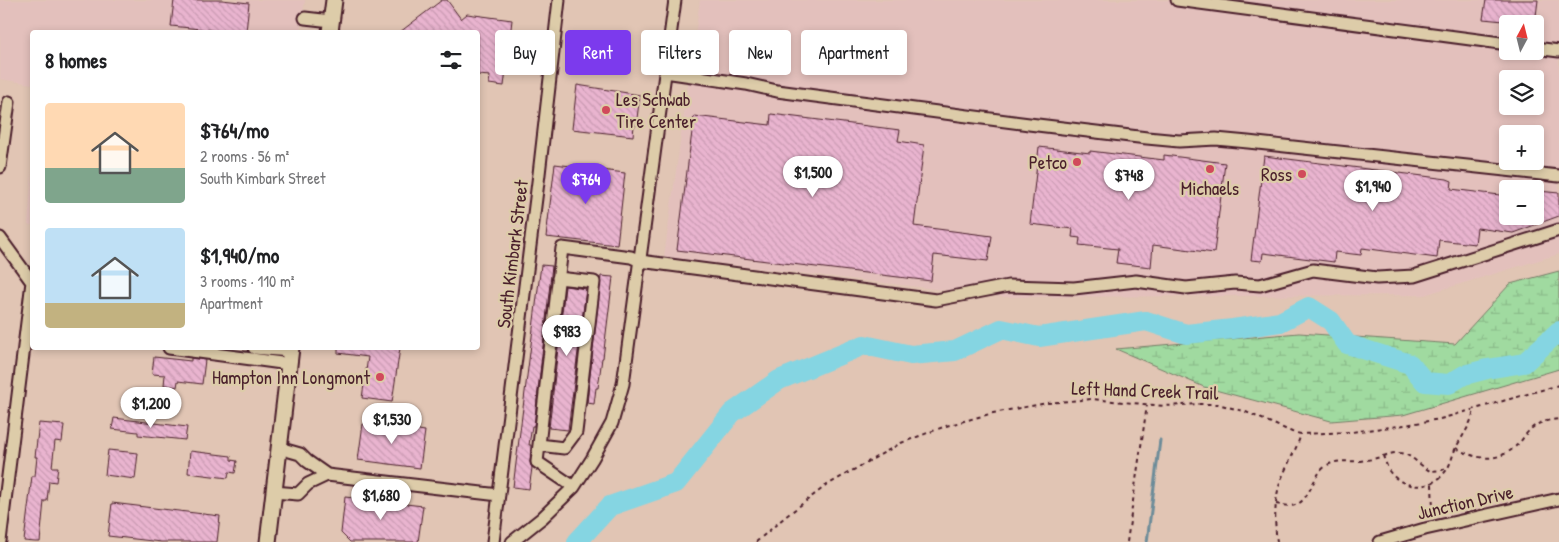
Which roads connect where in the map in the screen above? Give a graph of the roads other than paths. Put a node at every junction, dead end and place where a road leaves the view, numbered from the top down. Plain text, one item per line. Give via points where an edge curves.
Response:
1 (334, 0) edge
2 (559, 0) edge
3 (675, 0) edge
4 (1177, 0) edge
5 (1190, 1) edge
6 (305, 18) dead end
7 (330, 27) edge
8 (671, 30) edge
9 (1499, 43) edge
10 (1544, 49) edge
11 (1559, 51) edge
12 (666, 75) edge
13 (686, 75) edge
14 (8, 102) dead end
15 (0, 166) edge
16 (1559, 176) edge
17 (1559, 230) edge
18 (0, 238) edge
19 (640, 261) junction
20 (558, 278) junction
21 (30, 279) edge
22 (30, 298) edge
23 (202, 350) edge
24 (266, 350) edge
25 (236, 352) edge
26 (290, 354) edge
27 (539, 445) junction
28 (278, 448) junction
29 (327, 475) junction
30 (574, 487) junction
31 (273, 492) junction
32 (499, 495) junction
33 (1559, 499) edge
34 (0, 541) edge
35 (268, 542) edge
36 (494, 542) edge
37 (512, 542) edge
38 (1380, 542) edge

1 - 7 main road
2 - 32 street, South Kimbark Street
3 - 8 street
4 - 5 street
5 - 9 street
6 - 7 street
10 - 11 street
12 - 19 street
13 - 16 street via 777,91 1029,124 1179,141 1216,139 1248,142
14 - 15 street
17 - 19 street via 1414,276 1377,278 1313,270 1260,285 1236,283 1186,288 1136,281 1074,288 1008,286 936,300
18 - 21 street
19 - 20 street via 631,256 562,248
19 - 30 street via 623,384 612,423
20 - 27 street
20 - 27 street via 594,282 576,432 564,448
22 - 34 street
23 - 25 street
24 - 26 street
25 - 26 street
26 - 28 main road
27 - 30 street via 538,462
28 - 29 street via 300,454
28 - 31 main road
29 - 31 street via 308,484 298,494
29 - 32 street
30 - 37 street
31 - 35 main road
32 - 36 street, South Kimbark Street
33 - 38 street, Junction Drive

